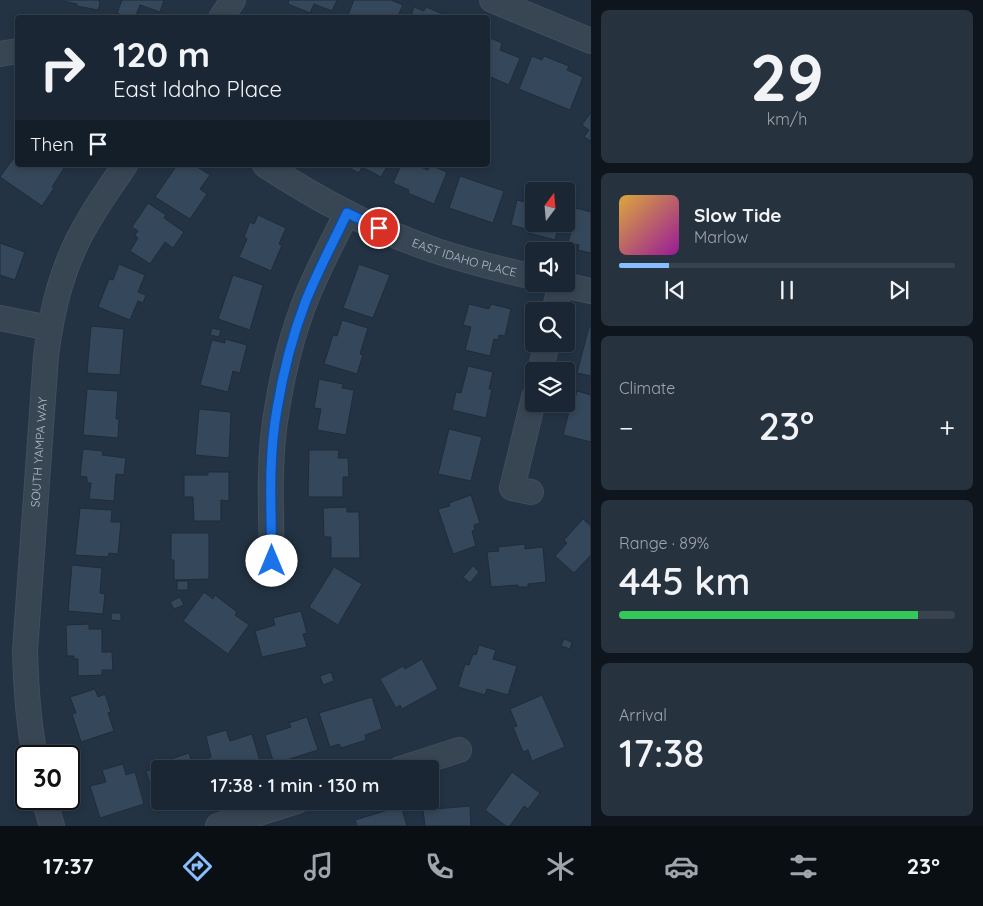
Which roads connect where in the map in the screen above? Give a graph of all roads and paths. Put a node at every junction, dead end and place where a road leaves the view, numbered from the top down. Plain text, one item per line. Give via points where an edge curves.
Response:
1 (233, 0) edge
2 (492, 0) edge
3 (223, 15) edge
4 (590, 40) edge
5 (15, 52) edge
6 (0, 54) edge
7 (124, 167) edge
8 (268, 167) edge
9 (347, 213) junction
10 (525, 275) edge
11 (575, 288) edge
12 (590, 291) edge
13 (0, 318) edge
14 (49, 328) junction
15 (530, 412) edge
16 (531, 492) dead end
17 (272, 561) dead end
18 (33, 745) edge
19 (459, 750) dead end
20 (428, 760) edge
21 (47, 810) edge
22 (269, 810) edge
23 (52, 826) edge
24 (218, 826) edge

1 - 3 street
2 - 4 street
5 - 6 street
7 - 14 street, SOUTH YAMPA WAY via 73,250
8 - 9 street, EAST IDAHO PLACE
9 - 10 street, EAST IDAHO PLACE via 429,249
9 - 17 street via 311,287 288,356 276,410 271,464
11 - 12 street
13 - 14 street
14 - 18 street, SOUTH YAMPA WAY via 25,651
15 - 16 street via 512,488
19 - 20 street
21 - 23 street
22 - 24 street

